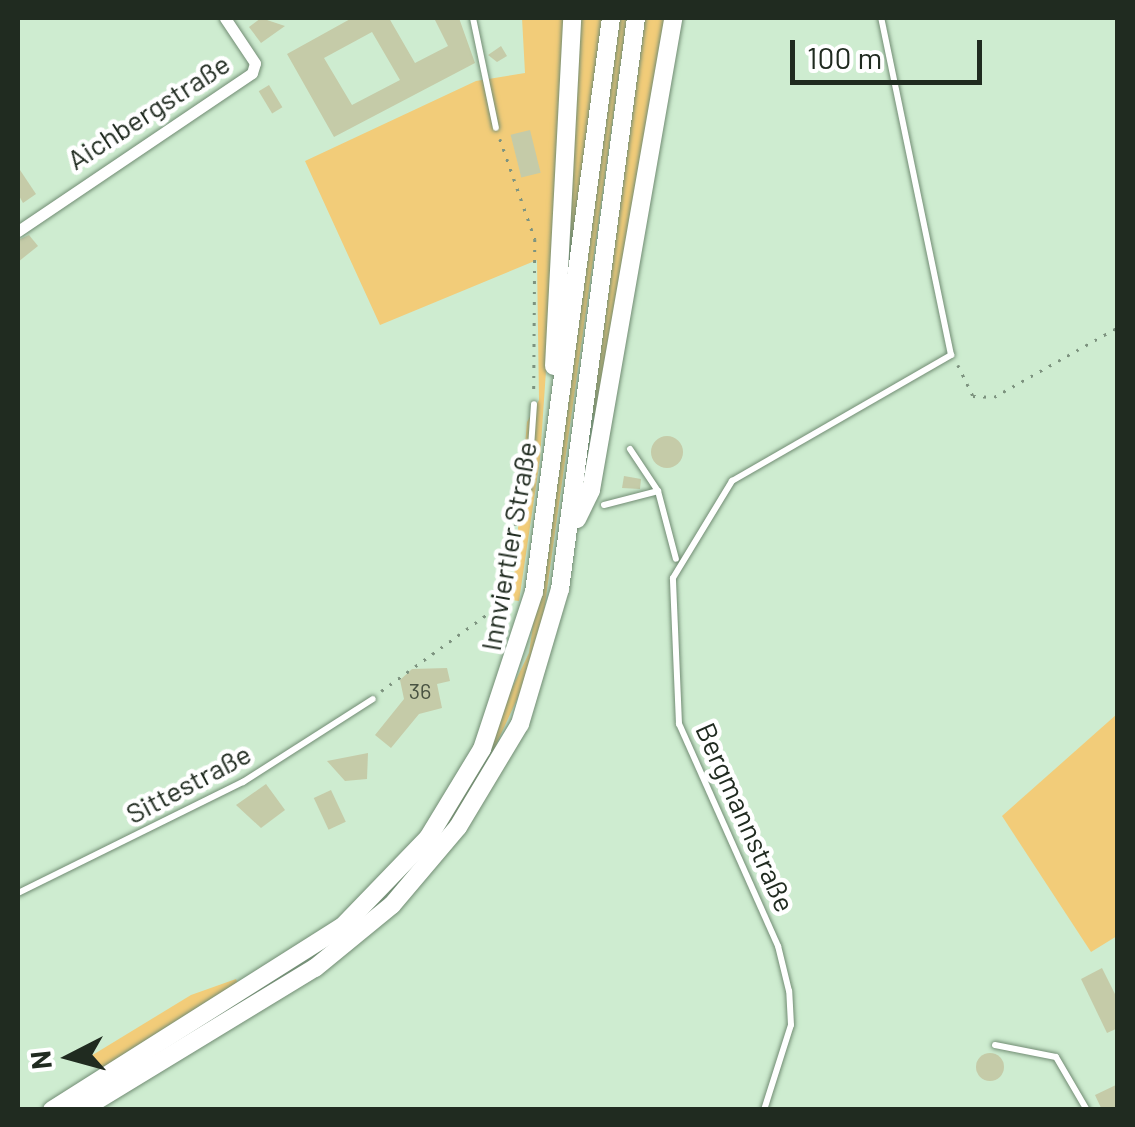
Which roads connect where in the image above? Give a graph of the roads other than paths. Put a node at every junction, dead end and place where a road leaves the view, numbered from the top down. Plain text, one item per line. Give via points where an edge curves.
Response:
1 (225, 18) edge
2 (474, 18) edge
3 (572, 18) edge
4 (611, 18) edge
5 (636, 18) edge
6 (673, 18) edge
7 (881, 18) edge
8 (496, 128) road end
9 (18, 231) edge
10 (534, 404) road end
11 (560, 406) junction
12 (630, 449) dead end
13 (524, 490) road end
14 (658, 492) junction
15 (604, 505) dead end
16 (568, 538) junction
17 (676, 560) junction
18 (373, 700) road end
19 (18, 893) edge
20 (996, 1046) dead end
21 (52, 1110) edge
22 (80, 1110) edge
23 (764, 1110) edge
24 (1087, 1110) edge

1 - 9 street, Aichbergstraße via 256,63 252,74
2 - 8 lane
3 - 11 main road via 554,371
4 - 11 main road, Innviertler Straße
5 - 16 main road, Innviertler Straße
6 - 16 main road via 591,490
7 - 17 lane via 950,315 951,355 770,457 714,500
10 - 13 lane
11 - 21 main road, Innviertler Straße via 526,633 482,749 428,838 298,961
12 - 14 lane, Bergmannstraße
14 - 15 lane
14 - 17 lane, Bergmannstraße
16 - 22 main road, Innviertler Straße via 551,637 520,724 427,868 315,968
17 - 23 lane, Bergmannstraße via 679,724 778,946 790,991 791,1025
18 - 19 lane, Sittestraße via 244,782
20 - 24 lane via 1063,1062

